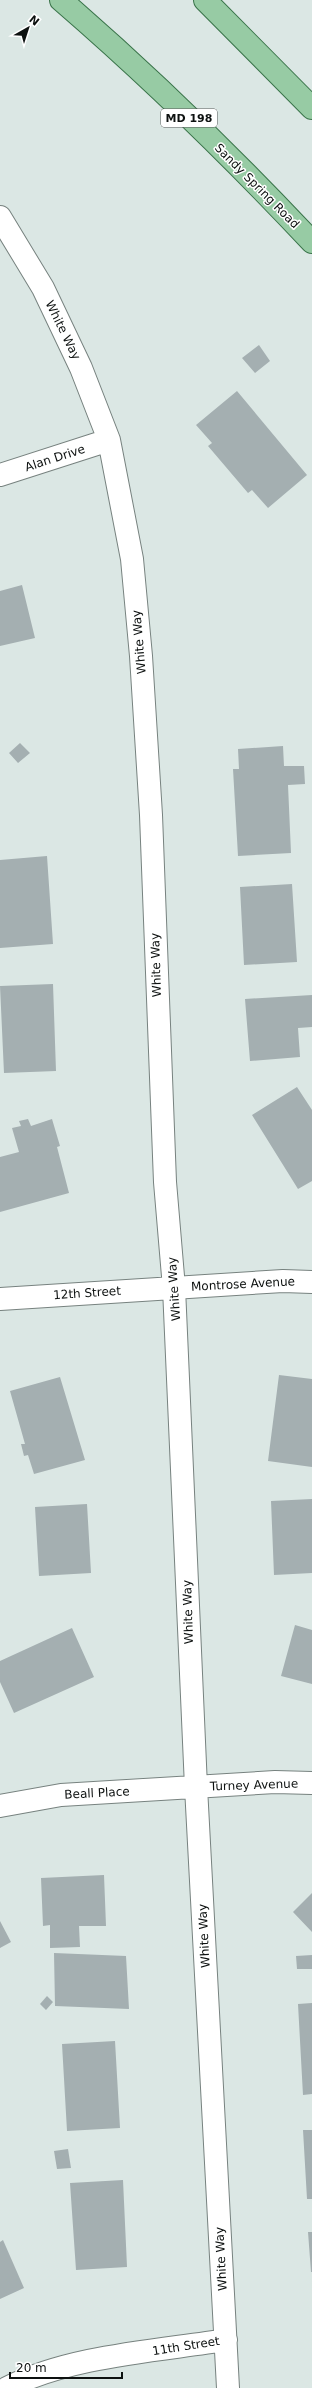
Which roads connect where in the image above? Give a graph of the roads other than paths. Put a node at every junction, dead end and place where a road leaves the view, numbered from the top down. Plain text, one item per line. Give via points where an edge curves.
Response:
1 (61, 0) edge
2 (205, 0) edge
3 (312, 108) edge
4 (0, 217) edge
5 (312, 242) edge
6 (109, 440) junction
7 (0, 475) edge
8 (312, 1282) edge
9 (174, 1288) junction
10 (0, 1299) edge
11 (312, 1783) edge
12 (196, 1787) junction
13 (0, 1806) edge
14 (226, 2340) junction
15 (7, 2388) edge
16 (228, 2388) edge

1 - 5 main road, Sandy Spring Road / MD 198 via 152,81
2 - 3 main road
4 - 6 street, White Way via 43,288 81,368
6 - 7 street, Alan Drive
6 - 9 street, White Way via 132,559 141,656 165,1182
8 - 9 street, Montrose Avenue via 283,1281
9 - 10 street, 12th Street
9 - 12 street, White Way
11 - 12 street, Turney Avenue via 275,1782
12 - 13 street, Beall Place via 61,1795
12 - 14 street, White Way
14 - 15 street, 11th Street via 72,2364 30,2376
14 - 16 street, White Way

